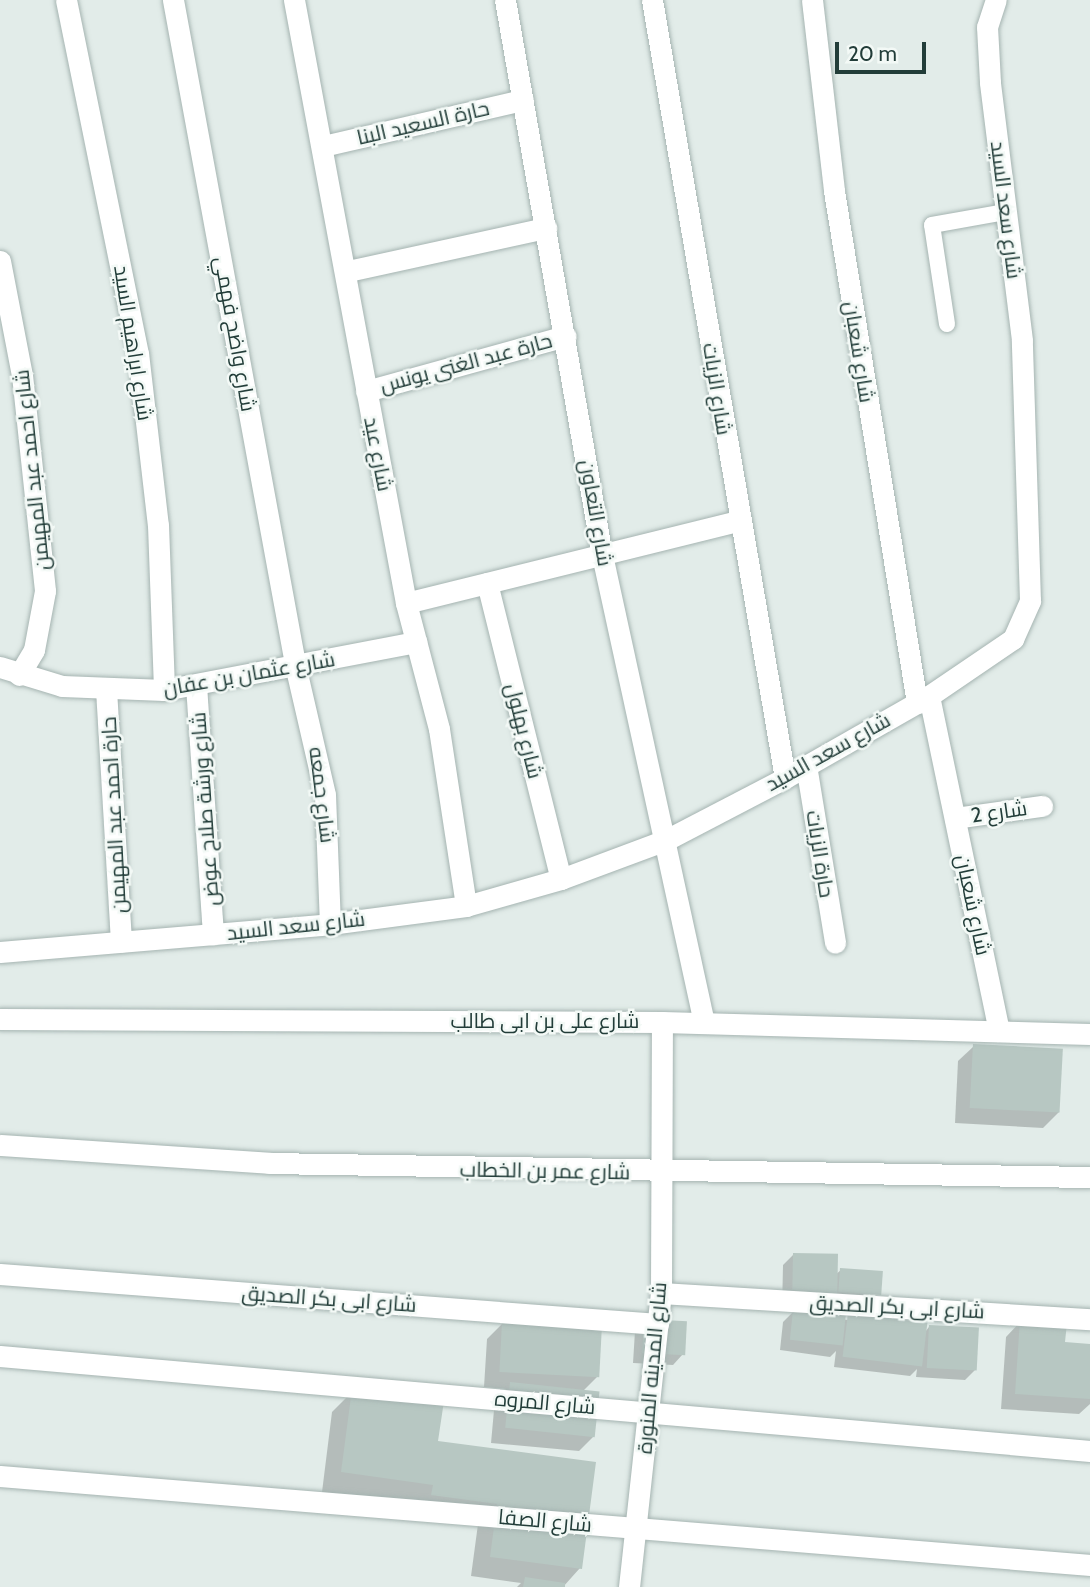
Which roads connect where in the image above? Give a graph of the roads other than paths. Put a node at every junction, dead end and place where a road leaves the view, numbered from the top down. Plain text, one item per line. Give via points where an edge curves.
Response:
1 (66, 0) edge
2 (173, 0) edge
3 (294, 0) edge
4 (299, 0) edge
5 (505, 0) edge
6 (652, 0) edge
7 (812, 0) edge
8 (996, 0) edge
9 (523, 100) junction
10 (323, 146) junction
11 (1006, 212) junction
12 (546, 228) junction
13 (0, 261) edge
14 (348, 271) junction
15 (947, 324) dead end
16 (566, 336) junction
17 (366, 391) junction
18 (738, 521) junction
19 (602, 555) junction
20 (487, 583) junction
21 (406, 603) junction
22 (416, 642) junction
23 (296, 669) junction
24 (9, 671) edge
25 (196, 685) junction
26 (106, 689) junction
27 (164, 690) junction
28 (923, 700) junction
29 (806, 765) junction
30 (785, 778) junction
31 (1042, 806) dead end
32 (955, 818) junction
33 (666, 840) junction
34 (561, 880) junction
35 (466, 906) junction
36 (330, 924) junction
37 (213, 934) junction
38 (121, 942) junction
39 (835, 943) dead end
40 (0, 952) edge
41 (0, 1020) edge
42 (662, 1021) junction
43 (704, 1022) junction
44 (999, 1031) junction
45 (1090, 1034) edge
46 (0, 1145) edge
47 (657, 1174) junction
48 (1090, 1177) edge
49 (0, 1274) edge
50 (661, 1293) junction
51 (1090, 1319) edge
52 (658, 1324) junction
53 (0, 1356) edge
54 (649, 1412) junction
55 (1090, 1451) edge
56 (0, 1476) edge
57 (636, 1528) junction
58 (1090, 1565) edge
59 (629, 1587) edge

1 - 27 street, شارع ابراهيم السيد via 138,353 158,525
2 - 23 street, شارع واضح فهمي
3 - 4 street
3 - 10 street, شارع عيد
5 - 9 street, شارع التعاون
6 - 18 street, شارع الزيات
7 - 28 street, شارع شعبان via 844,257
8 - 11 street, شارع سعد السيد via 987,27
9 - 10 street, حارة السعيد البنا
9 - 12 street, شارع التعاون
10 - 14 street, شارع عيد
11 - 15 lane via 932,225
11 - 28 street, شارع سعد السيد via 1022,340 1030,601 1013,639
12 - 14 street
12 - 16 street, شارع التعاون
13 - 24 street, شارع احمد عبد المهيمن via 22,375 45,591 34,650
14 - 17 street, شارع عيد
16 - 17 street, حارة عبد الغنى يونس
16 - 19 street, شارع التعاون
17 - 21 street, شارع عيد
18 - 19 street
18 - 30 street, شارع الزيات
19 - 20 street
19 - 33 street, شارع التعاون
20 - 21 street
20 - 34 street, شارع بهلول
21 - 22 street, شارع عيد
22 - 23 street, شارع عثمان بن عفان
22 - 35 street, شارع عيد via 453,804
23 - 25 street, شارع عثمان بن عفان
23 - 36 street, شارع جمعه via 325,795
24 - 26 street, شارع عثمان بن عفان
25 - 27 street, شارع عثمان بن عفان
25 - 37 street, شارع ورشة صلاح عوض
26 - 27 street, شارع عثمان بن عفان
26 - 38 street, حارة احمد عبد المهيمن
28 - 29 street, شارع سعد السيد
28 - 32 street, شارع شعبان
29 - 30 street, شارع سعد السيد
29 - 39 street, حارة الزيات
30 - 33 street, شارع سعد السيد
31 - 32 street, شارع 2
32 - 44 street, شارع شعبان
33 - 34 street, شارع سعد السيد
33 - 43 street, شارع التعاون
34 - 35 street, شارع سعد السيد
35 - 36 street, شارع سعد السيد
36 - 37 street, شارع سعد السيد
37 - 38 street, شارع سعد السيد
38 - 40 street, شارع سعد السيد
41 - 42 street, شارع على بن ابى طالب
42 - 43 street, شارع على بن ابى طالب
42 - 47 street, شارع المدينه المنورة
43 - 44 street, شارع على بن ابى طالب
44 - 45 street, شارع على بن ابى طالب
46 - 47 street, شارع عمر بن الخطاب via 269,1163
47 - 48 street, شارع عمر بن الخطاب
47 - 50 street, شارع المدينه المنورة
49 - 52 street, شارع ابى بكر الصديق
50 - 51 street, شارع ابى بكر الصديق
50 - 52 street, شارع المدينه المنورة
52 - 54 street, شارع المدينه المنورة
53 - 54 street, شارع المروه
54 - 55 street, شارع المروه
54 - 57 street, شارع المدينه المنورة
56 - 57 street, شارع الصفا
57 - 58 street, شارع الصفا
57 - 59 street, شارع المدينه المنورة

